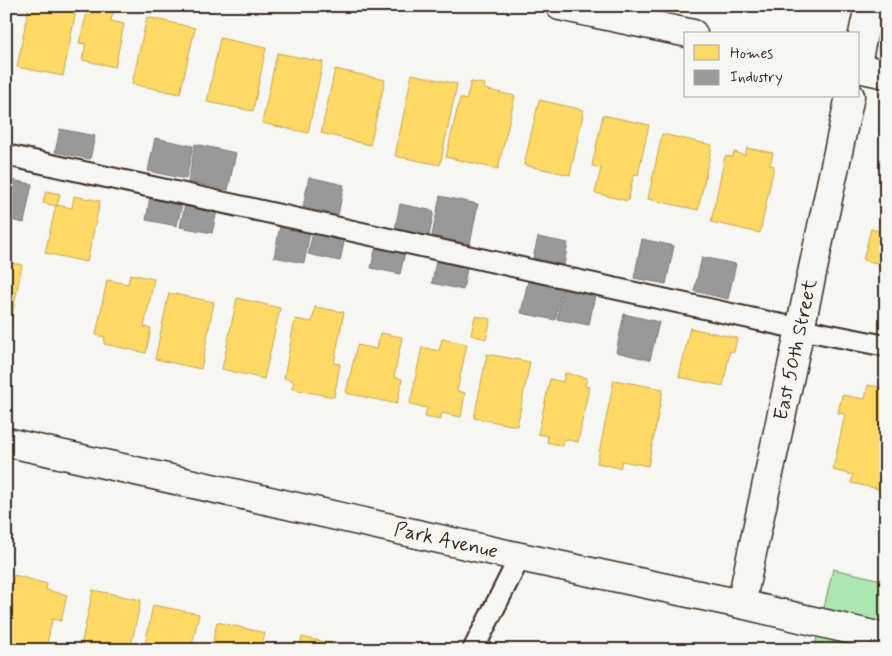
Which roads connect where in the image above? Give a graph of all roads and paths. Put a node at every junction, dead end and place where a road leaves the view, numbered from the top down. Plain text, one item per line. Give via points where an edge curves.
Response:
1 (560, 6) edge
2 (869, 6) edge
3 (684, 32) edge
4 (860, 49) edge
5 (860, 68) edge
6 (886, 74) edge
7 (850, 98) edge
8 (6, 155) edge
9 (800, 329) junction
10 (886, 346) edge
11 (6, 442) edge
12 (520, 557) junction
13 (740, 604) junction
14 (886, 638) edge
15 (473, 650) edge

1 - 3 street
2 - 4 street
5 - 6 street
7 - 9 street, East 50th Street
8 - 9 lane
9 - 10 lane
9 - 13 street, East 50th Street
11 - 12 street, Park Avenue
12 - 13 street, Park Avenue
12 - 15 lane
13 - 14 street, Park Avenue

